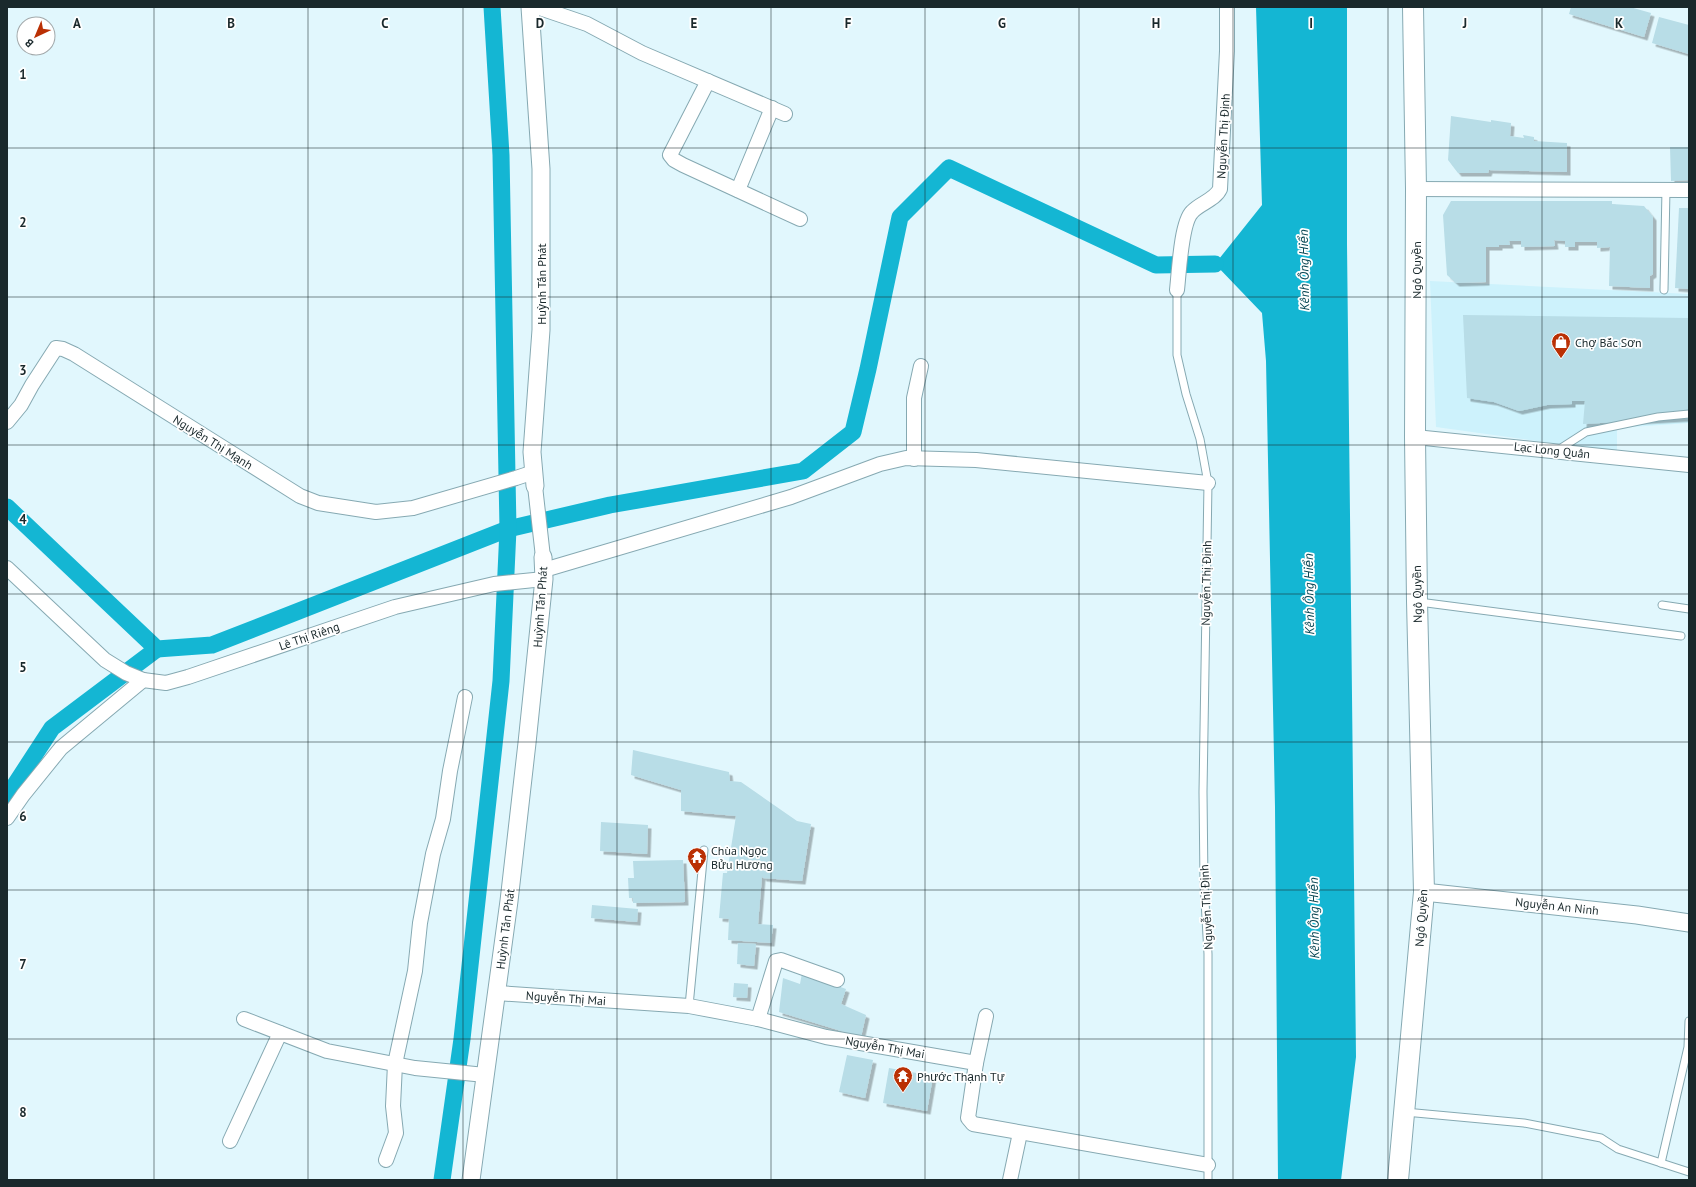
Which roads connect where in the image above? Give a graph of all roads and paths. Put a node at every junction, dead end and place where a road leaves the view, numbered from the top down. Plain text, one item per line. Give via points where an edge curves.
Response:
1 (530, 7) edge
2 (537, 7) edge
3 (1227, 7) edge
4 (1413, 7) edge
5 (708, 81) junction
6 (1416, 189) junction
7 (738, 190) junction
8 (1666, 190) junction
9 (1689, 190) edge
10 (800, 219) dead end
11 (1177, 290) joint
12 (1664, 290) dead end
13 (921, 366) dead end
14 (1689, 414) edge
15 (7, 422) edge
16 (1415, 437) junction
17 (1558, 450) junction
18 (914, 459) junction
19 (1689, 465) edge
20 (535, 479) junction
21 (1208, 483) junction
22 (7, 568) edge
23 (541, 571) junction
24 (1417, 601) junction
25 (1662, 605) dead end
26 (1689, 610) edge
27 (1681, 636) dead end
28 (143, 680) junction
29 (465, 696) dead end
30 (7, 818) edge
31 (704, 850) dead end
32 (1424, 892) junction
33 (1689, 923) edge
34 (837, 980) dead end
35 (496, 993) junction
36 (689, 1006) junction
37 (986, 1016) dead end
38 (244, 1018) dead end
39 (758, 1019) junction
40 (1689, 1021) edge
41 (280, 1033) junction
42 (976, 1063) junction
43 (395, 1064) junction
44 (485, 1075) junction
45 (1405, 1112) junction
46 (1020, 1133) junction
47 (230, 1141) dead end
48 (386, 1160) dead end
49 (1661, 1163) junction
50 (1208, 1165) junction
51 (1689, 1172) edge
52 (471, 1180) edge
53 (1010, 1180) edge
54 (1208, 1180) edge
55 (1398, 1180) edge

1 - 20 street, Huỳnh Tấn Phát via 541,169 541,330 532,452
2 - 5 street via 587,24 642,53
3 - 11 street, Nguyễn Thị Định via 1220,189 1215,196 1198,206 1187,220
4 - 6 main road, Ngô Quyền
5 - 7 street via 670,155 683,166
5 - 7 street via 778,111
6 - 8 street
6 - 16 main road, Ngô Quyền
7 - 10 street
8 - 9 street
8 - 12 lane
11 - 21 lane, Nguyễn Thị Định via 1177,355 1200,439
13 - 18 street via 914,398
14 - 17 lane via 1658,417 1586,432
15 - 20 street, Nguyễn Thị Mạnh via 21,405 56,348 74,354 300,496 318,503 376,512 413,508 516,478
16 - 17 street, Lạc Long Quân
16 - 24 main road, Ngô Quyền
17 - 19 street, Lạc Long Quân
18 - 21 street, Lê Thị Riêng via 976,460
18 - 23 street, Lê Thị Riêng via 906,458 880,464 791,498
20 - 23 street, Huỳnh Tấn Phát
21 - 50 lane, Nguyễn Thị Định via 1203,799 1208,954
22 - 28 street, Lê Thị Riêng via 105,660
23 - 28 street, Lê Thị Riêng via 395,607 188,677 166,683
23 - 35 street, Huỳnh Tấn Phát via 527,751
24 - 27 lane
24 - 32 main road, Ngô Quyền
25 - 26 lane
28 - 30 street via 61,748
29 - 43 street via 443,819 433,854 415,971
31 - 36 lane
32 - 33 street, Nguyễn An Ninh
32 - 45 main road, Ngô Quyền
34 - 39 street via 781,960 776,961
35 - 36 street, Nguyễn Thị Mai
35 - 44 street, Huỳnh Tấn Phát
36 - 39 street, Nguyễn Thị Mai
37 - 42 street
38 - 41 street
39 - 42 street, Nguyễn Thị Mai via 826,1037
40 - 49 lane via 1688,1047
41 - 43 street via 327,1051
41 - 47 street
42 - 46 street via 968,1118 973,1124
43 - 44 street
43 - 48 street via 393,1106 396,1133
44 - 52 street, Huỳnh Tấn Phát
45 - 49 lane via 1524,1123 1601,1138 1618,1149
45 - 55 main road, Ngô Quyền
46 - 50 street
46 - 53 street
49 - 51 lane
50 - 54 lane, Nguyễn Thị Định

